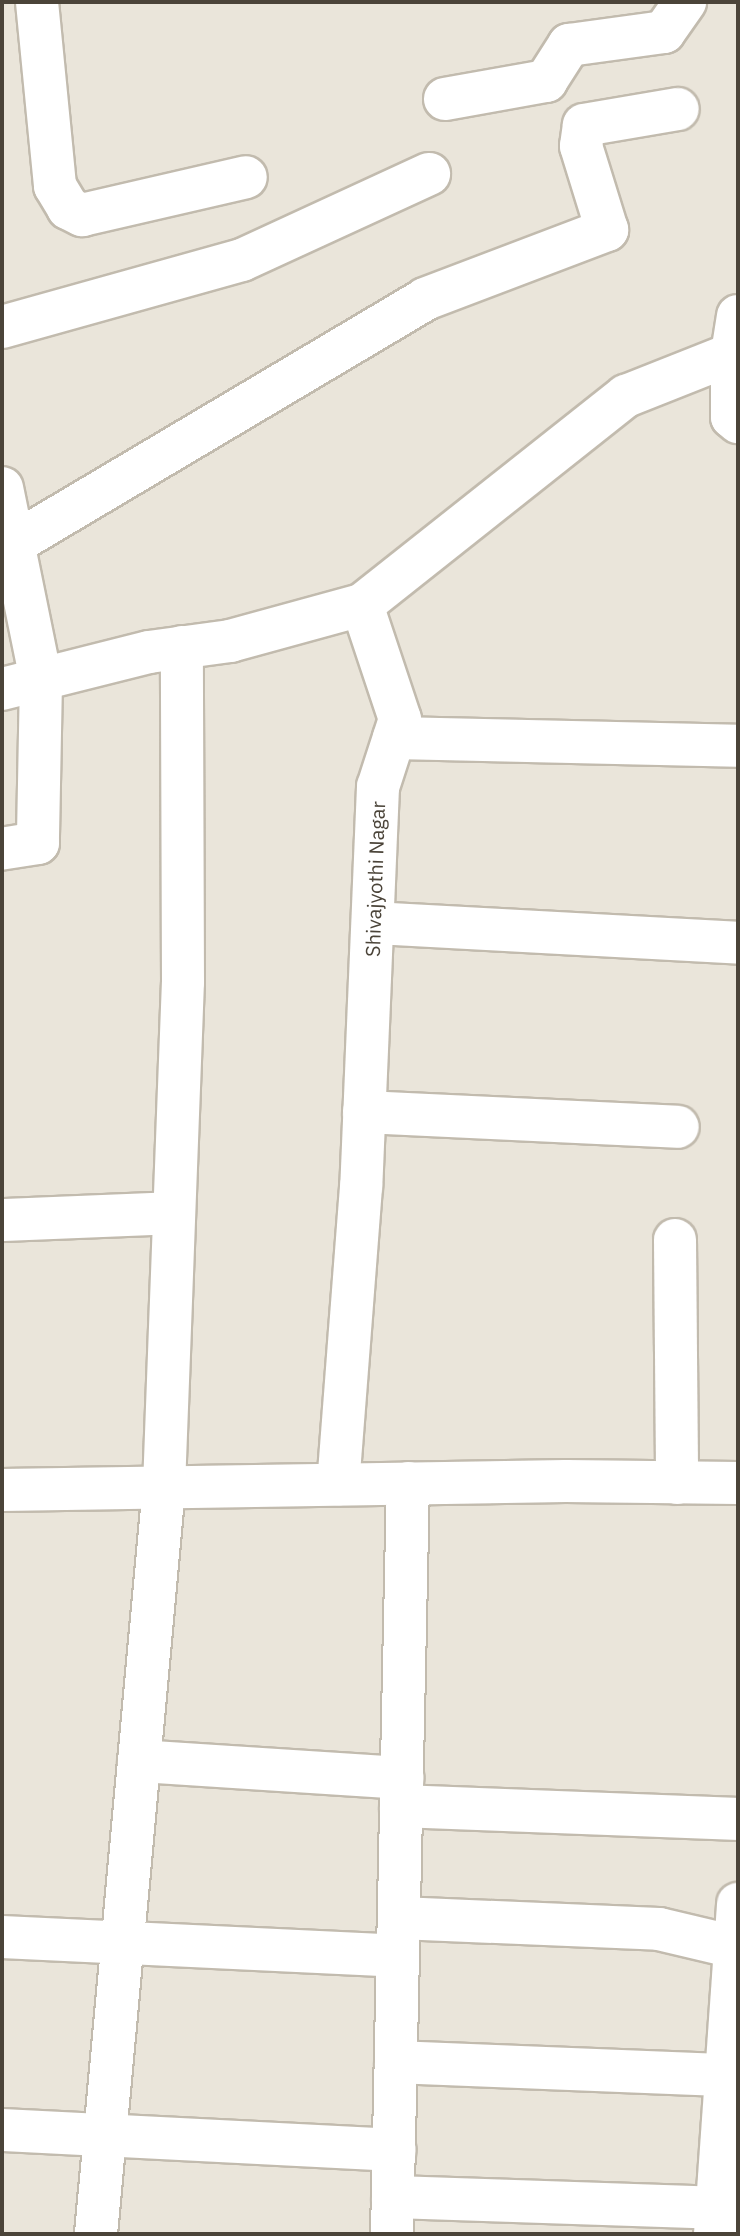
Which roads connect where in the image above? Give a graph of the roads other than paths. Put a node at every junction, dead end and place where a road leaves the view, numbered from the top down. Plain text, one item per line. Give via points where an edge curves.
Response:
1 (37, 2) edge
2 (685, 2) edge
3 (445, 99) dead end
4 (678, 109) dead end
5 (429, 174) dead end
6 (246, 177) dead end
7 (2, 327) edge
8 (735, 335) edge
9 (738, 422) edge
10 (2, 488) edge
11 (13, 544) junction
12 (362, 605) junction
13 (182, 647) junction
14 (22, 684) edge
15 (394, 738) junction
16 (738, 746) edge
17 (2, 849) edge
18 (374, 923) junction
19 (738, 943) edge
20 (364, 1112) junction
21 (678, 1127) dead end
22 (174, 1213) junction
23 (2, 1220) edge
24 (675, 1240) dead end
25 (408, 1483) junction
26 (677, 1483) junction
27 (738, 1483) edge
28 (338, 1484) junction
29 (164, 1487) junction
30 (2, 1490) edge
31 (139, 1761) junction
32 (401, 1792) junction
33 (738, 1819) edge
34 (738, 1904) edge
35 (2, 1937) edge
36 (398, 1937) junction
37 (123, 1944) junction
38 (735, 1947) junction
39 (396, 2062) junction
40 (726, 2075) junction
41 (2, 2130) edge
42 (106, 2132) junction
43 (394, 2150) junction
44 (393, 2215) edge
45 (716, 2221) edge
46 (96, 2234) edge

1 - 6 street via 55,186 68,208 82,215
2 - 3 street via 664,32 569,45 546,81
4 - 11 street via 584,125 581,146 607,230 425,299
5 - 7 street via 242,260
8 - 9 street via 732,417
8 - 12 street via 626,396
10 - 11 street
11 - 14 street
12 - 13 street via 230,641
12 - 15 street, Shivajyothi Nagar via 400,719
13 - 14 street
13 - 22 street via 183,982
14 - 17 street via 38,843
15 - 16 street
15 - 18 street, Shivajyothi Nagar via 378,787
18 - 19 street
18 - 20 street, Shivajyothi Nagar
20 - 21 street
20 - 28 street, Shivajyothi Nagar
22 - 23 street
22 - 29 street
24 - 26 street
25 - 26 street
25 - 28 street
25 - 32 street
26 - 27 street
28 - 29 street
29 - 30 street
29 - 31 street
31 - 32 street
31 - 37 street
32 - 33 street
32 - 36 street
34 - 38 street
35 - 37 street
36 - 37 street
36 - 38 street via 659,1929
36 - 39 street
37 - 42 street
38 - 40 street
39 - 40 street
39 - 43 street
40 - 45 street
41 - 42 street
42 - 43 street
42 - 46 street
43 - 44 street
44 - 45 street

